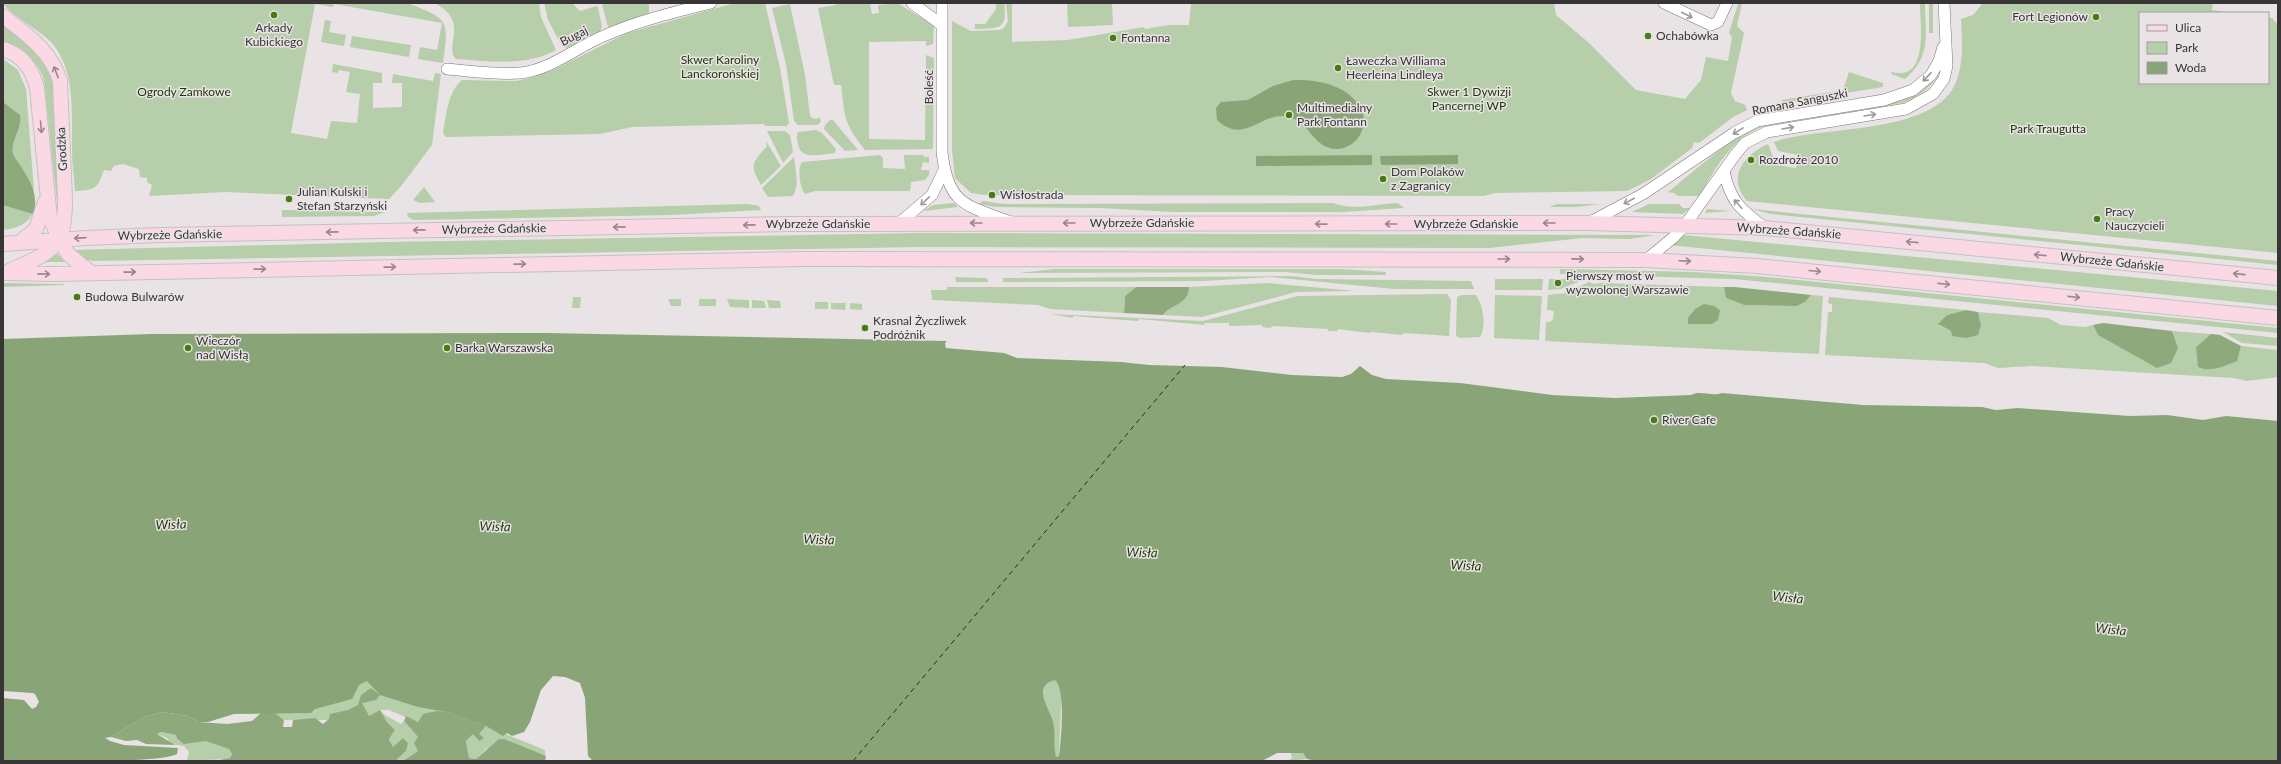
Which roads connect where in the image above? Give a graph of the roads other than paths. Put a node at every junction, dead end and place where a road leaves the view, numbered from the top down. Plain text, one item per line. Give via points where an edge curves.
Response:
1 (711, 3) edge
2 (912, 3) edge
3 (942, 3) edge
4 (1664, 3) edge
5 (1727, 3) edge
6 (1944, 3) edge
7 (3, 16) edge
8 (942, 25) junction
9 (1945, 43) junction
10 (3, 49) edge
11 (447, 69) dead end
12 (944, 170) junction
13 (1724, 171) junction
14 (46, 193) junction
15 (1014, 223) junction
16 (1588, 223) junction
17 (898, 224) junction
18 (1685, 225) junction
19 (1765, 228) junction
20 (60, 240) junction
21 (19, 243) junction
22 (3, 244) edge
23 (1646, 260) junction
24 (4, 273) edge
25 (92, 273) junction
26 (2278, 278) edge
27 (2278, 318) edge

1 - 11 street, Bugaj via 629,26 585,44 545,66 528,71 506,73
2 - 8 street
3 - 8 street, Boleść
4 -> 5 street via 1715,24
6 - 9 street, Romana Sanguszki
20 -> 7 main road, Grodzka via 65,218 60,81 46,52
8 - 12 street, Boleść
13 -> 9 street, Romana Sanguszki via 1745,143 1767,132 1906,109 1918,104 1933,94 1944,79 1947,66
9 -> 16 street, Romana Sanguszki via 1931,75 1913,90 1884,100 1757,121 1734,133 1643,194
10 -> 14 main road via 20,57 28,64 34,76
12 - 15 street, Boleść via 949,186 966,205
12 -> 17 street via 932,195
13 - 18 street, Romana Sanguszki
19 -> 13 street via 1735,202 1727,186
14 - 20 main road via 50,219
14 - 21 main road via 38,224 31,234
16 -> 15 main road, Wybrzeże Gdańskie
15 -> 17 main road, Wybrzeże Gdańskie
16 - 18 main road, Wybrzeże Gdańskie
17 -> 20 main road, Wybrzeże Gdańskie via 269,233
18 - 19 main road, Wybrzeże Gdańskie
18 - 23 street, Romana Sanguszki
26 -> 19 main road, Wybrzeże Gdańskie
20 - 21 main road, Wybrzeże Gdańskie
20 - 24 main road via 43,256
20 - 25 main road via 68,254
21 - 22 main road, Wybrzeże Gdańskie
25 -> 23 main road via 803,259
23 -> 27 main road via 1773,267
24 -> 25 main road

